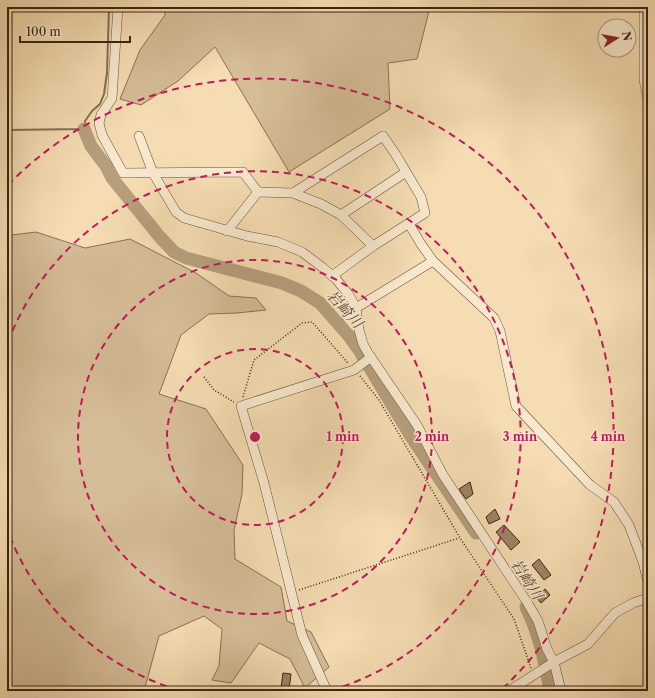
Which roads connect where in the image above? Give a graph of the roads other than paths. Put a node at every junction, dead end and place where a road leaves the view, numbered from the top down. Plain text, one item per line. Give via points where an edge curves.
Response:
1 (118, 7) edge
2 (644, 7) edge
3 (648, 99) edge
4 (139, 136) dead end
5 (406, 172) junction
6 (153, 173) junction
7 (258, 192) junction
8 (294, 193) junction
9 (341, 215) junction
10 (409, 224) junction
11 (228, 231) junction
12 (374, 246) junction
13 (433, 261) junction
14 (332, 276) junction
15 (356, 308) junction
16 (346, 316) dead end
17 (371, 357) junction
18 (648, 582) edge
19 (648, 598) edge
20 (552, 664) junction
21 (327, 691) edge
22 (509, 691) edge
23 (561, 691) edge

1 - 6 street via 112,98 99,123 102,135 123,173
2 - 3 street via 644,80
4 - 6 street
5 - 8 street via 383,136
5 - 9 street
5 - 10 street via 421,197 425,213
6 - 7 street via 243,172
6 - 11 street via 176,212 184,218
7 - 8 street
7 - 11 street
8 - 9 street
9 - 12 street
10 - 12 street
10 - 13 street
11 - 14 street via 278,242 302,252
12 - 14 street
13 - 15 street
13 - 18 street via 494,318 500,331 516,406 590,485 614,502 629,525
14 - 15 street via 349,295
15 - 16 street
15 - 17 street via 363,344
17 - 20 street via 418,425 443,475 527,602 538,621
17 - 21 street via 354,370 241,406 264,483 302,635
19 - 20 street via 615,613 588,644
20 - 22 street
20 - 23 street

